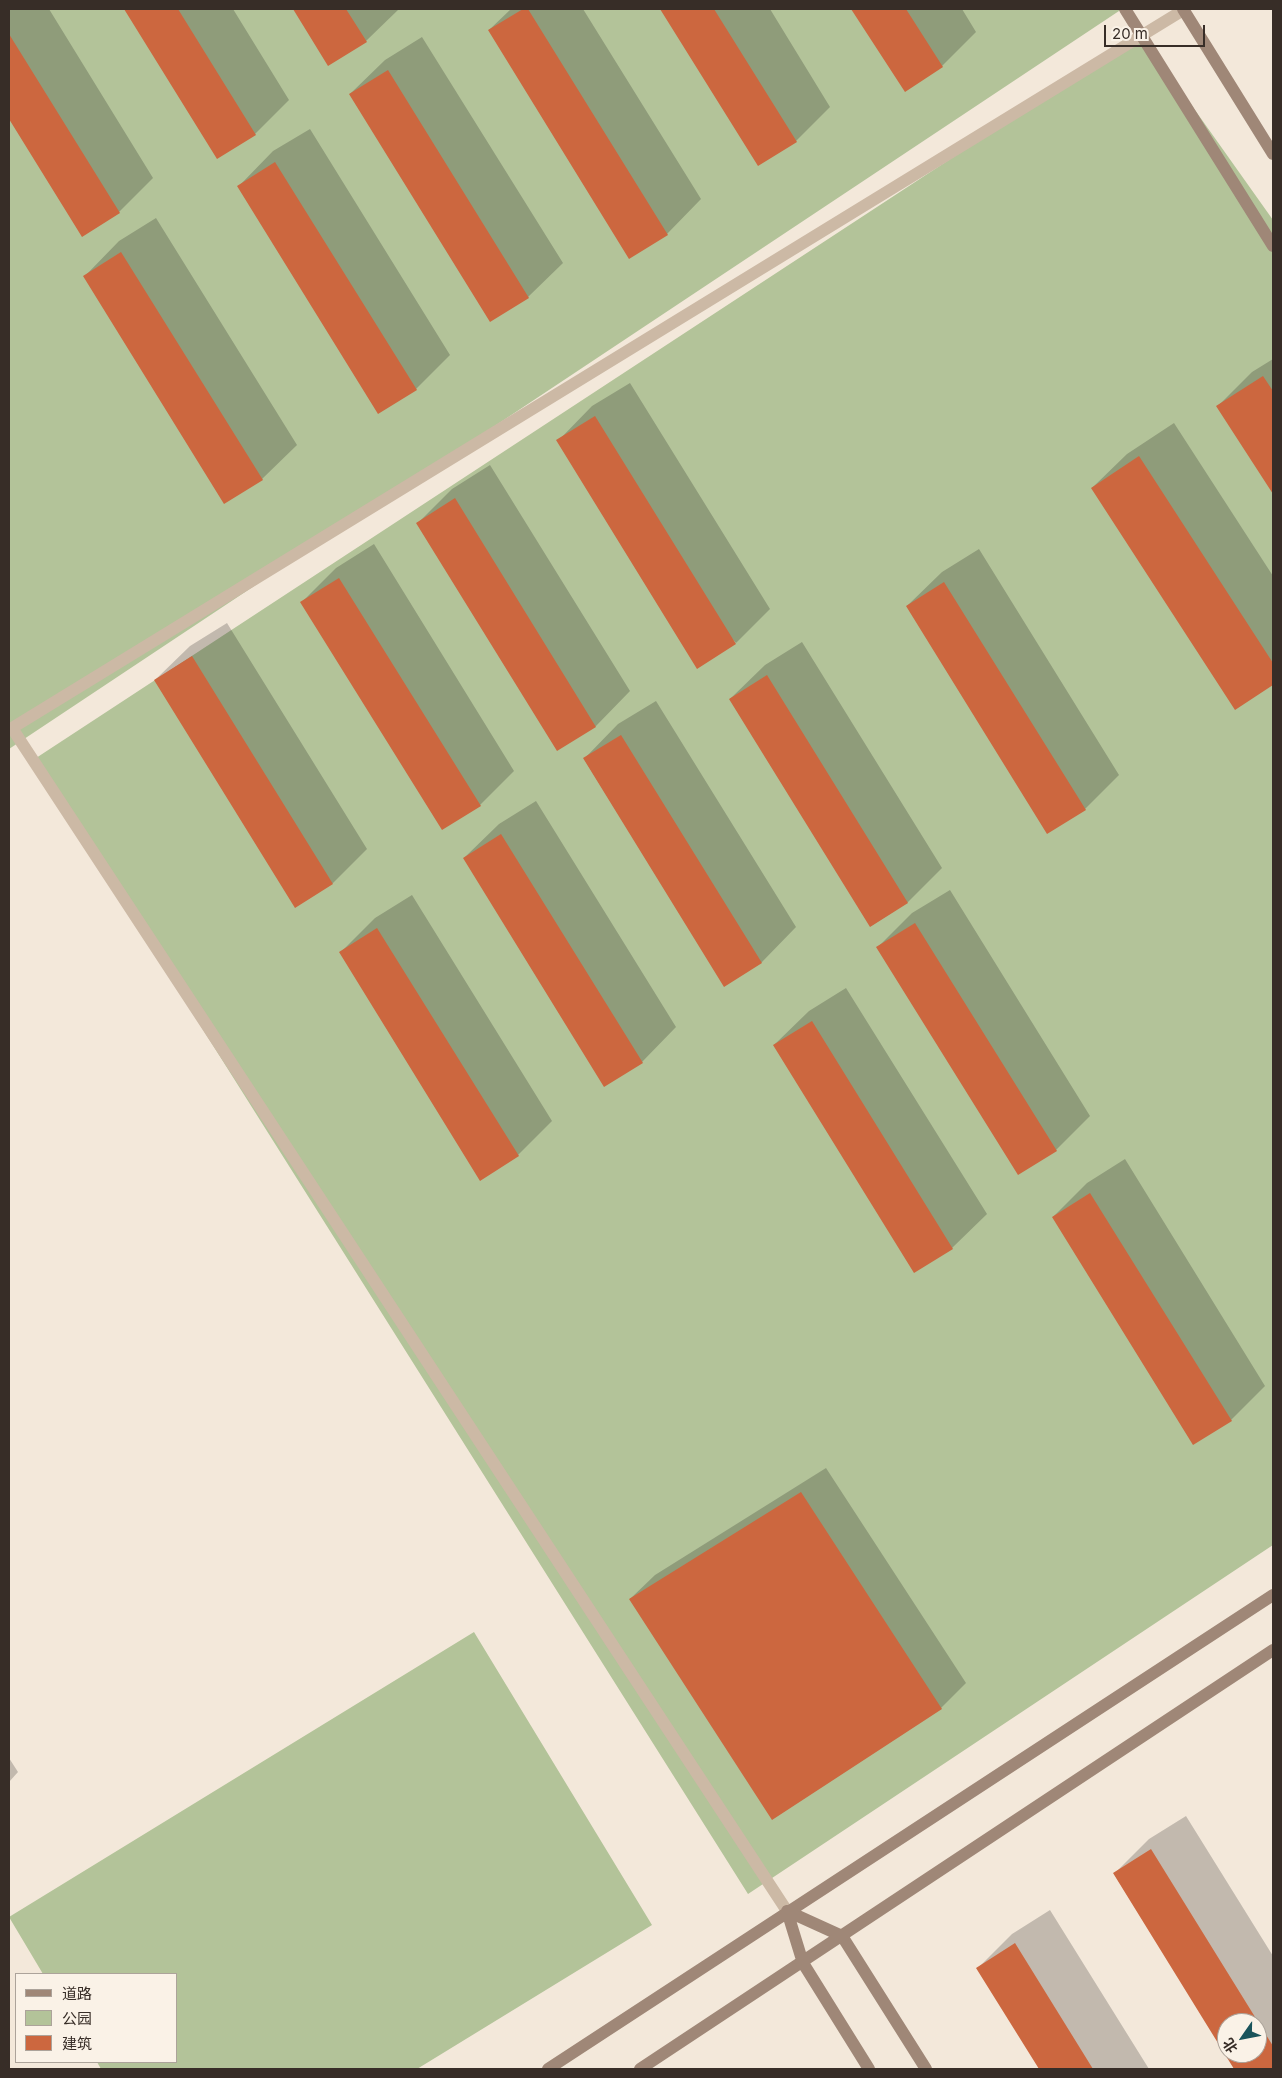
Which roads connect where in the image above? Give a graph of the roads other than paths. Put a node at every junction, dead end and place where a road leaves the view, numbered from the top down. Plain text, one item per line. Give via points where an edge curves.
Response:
1 (1125, 9) edge
2 (1184, 9) edge
3 (1141, 34) junction
4 (1273, 154) edge
5 (1273, 246) edge
6 (1273, 1595) edge
7 (1273, 1650) edge
8 (787, 1911) junction
9 (842, 1936) junction
10 (803, 1963) junction
11 (548, 2069) edge
12 (640, 2069) edge
13 (869, 2069) edge
14 (926, 2069) edge

1 - 3 street
2 - 3 street
2 - 4 street
3 - 5 street
3 - 8 street via 12,728
6 - 8 street
7 - 9 street
8 - 9 street
8 - 10 street
8 - 11 street
9 - 10 street
9 - 14 street
10 - 12 street
10 - 13 street

